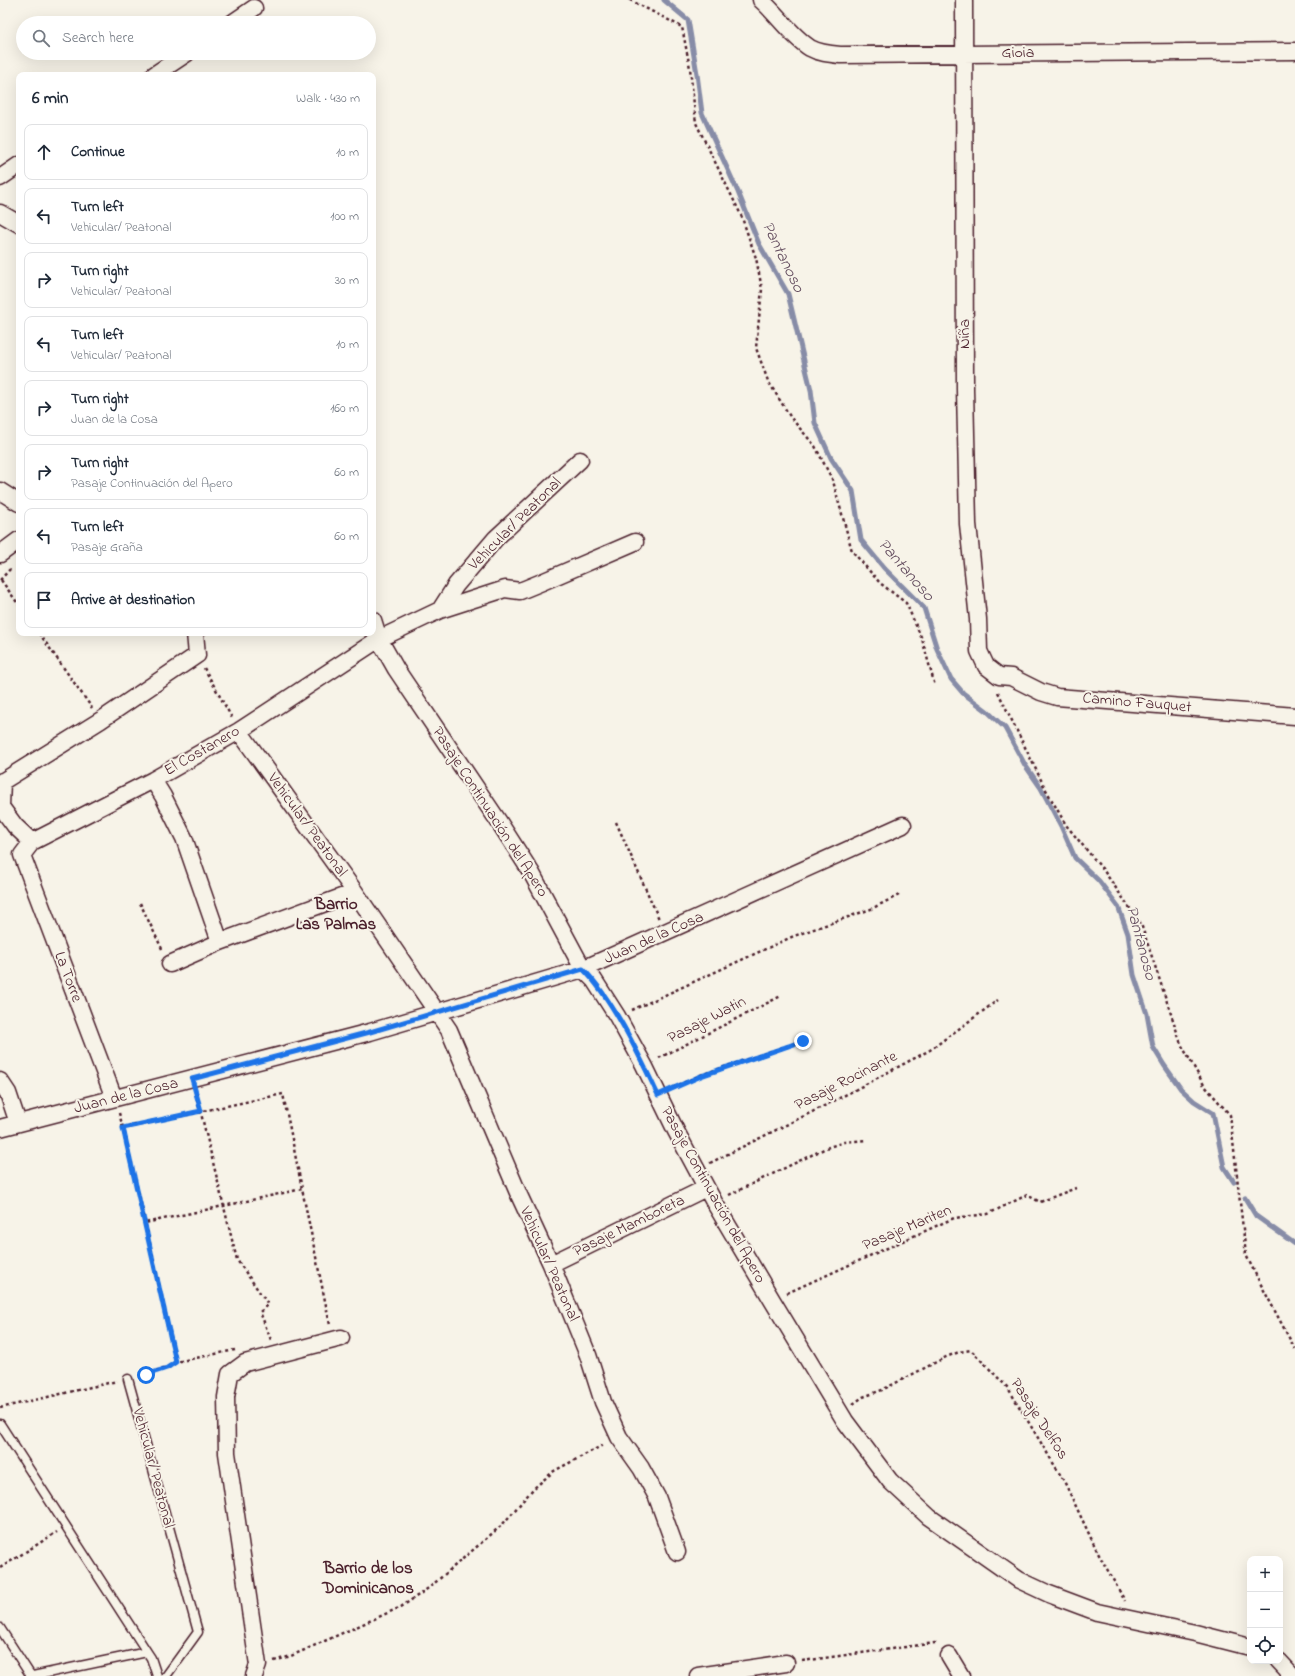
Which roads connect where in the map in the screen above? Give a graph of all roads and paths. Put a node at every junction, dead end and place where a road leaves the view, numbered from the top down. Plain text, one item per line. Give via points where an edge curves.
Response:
1 (630, 0) edge
2 (761, 0) edge
3 (964, 0) edge
4 (254, 8) dead end
5 (242, 16) edge
6 (1295, 51) edge
7 (964, 54) junction
8 (176, 60) edge
9 (158, 72) edge
10 (16, 167) edge
11 (0, 178) edge
12 (0, 213) edge
13 (16, 222) edge
14 (580, 460) dead end
15 (0, 491) edge
16 (16, 501) edge
17 (16, 542) edge
18 (635, 542) dead end
19 (0, 554) edge
20 (16, 564) dead end
21 (0, 580) edge
22 (16, 601) edge
23 (440, 610) junction
24 (376, 629) edge
25 (41, 636) edge
26 (195, 636) edge
27 (379, 638) junction
28 (197, 655) junction
29 (986, 666) junction
30 (934, 686) dead end
31 (1295, 716) edge
32 (101, 720) junction
33 (239, 731) junction
34 (153, 780) junction
35 (1, 782) edge
36 (1, 807) edge
37 (616, 822) dead end
38 (903, 825) dead end
39 (32, 842) junction
40 (22, 855) joint
41 (355, 892) junction
42 (901, 894) dead end
43 (140, 903) dead end
44 (665, 933) junction
45 (220, 942) junction
46 (170, 964) joint
47 (583, 969) junction
48 (781, 996) dead end
49 (998, 1000) dead end
50 (438, 1011) junction
51 (617, 1016) junction
52 (803, 1041) dead end
53 (644, 1065) junction
54 (192, 1079) junction
55 (0, 1081) edge
56 (658, 1095) junction
57 (114, 1098) junction
58 (201, 1111) junction
59 (18, 1123) junction
60 (0, 1128) edge
61 (866, 1140) dead end
62 (697, 1170) junction
63 (1076, 1188) dead end
64 (302, 1189) junction
65 (710, 1195) junction
66 (223, 1206) junction
67 (145, 1223) junction
68 (551, 1264) junction
69 (772, 1300) junction
70 (336, 1333) joint
71 (271, 1342) dead end
72 (240, 1348) dead end
73 (1295, 1349) edge
74 (176, 1362) junction
75 (128, 1378) junction
76 (0, 1408) edge
77 (845, 1421) junction
78 (0, 1424) edge
79 (619, 1437) junction
80 (65, 1526) junction
81 (677, 1552) dead end
82 (0, 1568) edge
83 (1136, 1621) junction
84 (0, 1628) edge
85 (1247, 1646) edge
86 (147, 1652) junction
87 (949, 1656) joint
88 (786, 1663) joint
89 (1281, 1664) edge
90 (256, 1671) edge
91 (32, 1676) edge
92 (157, 1676) edge
93 (166, 1676) edge
94 (698, 1676) edge
95 (961, 1676) edge
96 (1292, 1676) edge

1 - 30 path via 682,27 696,123 741,215 756,258 762,289 756,348 768,380 792,418 815,446 833,481 852,550 880,583 906,603 922,639
2 - 7 street, Gioia via 797,38 824,54
3 - 7 street, Niña
4 - 5 street
6 - 7 street, Gioia
7 - 29 street, Niña via 968,524 979,651
8 - 9 street
10 - 11 street
12 - 13 street
14 - 23 street, Vehicular/ Peatonal via 496,538 456,585
15 - 16 street
17 - 19 street
18 - 23 street, Vehicular/ Peatonal via 520,591 505,589
20 - 21 path
21 - 22 path
23 - 27 street, Vehicular/ Peatonal
24 - 27 street, Pasaje Continuación del Apero
25 - 32 path
26 - 28 street
27 - 33 street, El Costanero
27 - 47 street, Pasaje Continuación del Apero via 396,669 531,872
28 - 32 street
28 - 33 path
29 - 31 street, Camino Fauquet via 999,676 1012,677 1057,697
29 - 73 path via 1045,788 1066,825 1104,871 1141,924 1181,1044 1204,1085 1230,1116 1246,1255
32 - 35 street
33 - 34 street, El Costanero
33 - 41 street, Vehicular/ Peatonal
34 - 39 street, El Costanero
34 - 45 street via 184,838
35 - 36 street
36 - 39 street via 15,826
37 - 44 path
38 - 44 street, Juan de la Cosa
39 - 40 street, El Costanero
40 - 57 street, La Torre
41 - 45 street
41 - 50 street, Vehicular/ Peatonal
42 - 51 path via 871,909 794,936 642,1007
43 - 46 path
44 - 47 street, Juan de la Cosa
45 - 46 street
47 - 50 street, Juan de la Cosa
47 - 51 street, Pasaje Continuación del Apero via 594,980
48 - 53 path, Pasaje Watin
49 - 62 path, Pasaje Rocinante via 930,1050
50 - 54 street, Juan de la Cosa via 370,1032
50 - 68 street, Vehicular/ Peatonal via 449,1030
51 - 53 street, Pasaje Continuación del Apero
52 - 56 path via 701,1076
53 - 56 street, Pasaje Continuación del Apero
54 - 57 street, Juan de la Cosa
54 - 58 path
55 - 59 street via 8,1093
56 - 62 street, Pasaje Continuación del Apero
57 - 59 street, Juan de la Cosa
58 - 64 path via 283,1094
58 - 66 path
58 - 67 path via 123,1128
59 - 60 street, Juan de la Cosa
61 - 65 path via 844,1142 826,1148
62 - 65 street, Pasaje Continuación del Apero
63 - 69 path, Pasaje Mariten via 1040,1202 1027,1195 988,1214 954,1218
64 - 66 path
64 - 70 path
65 - 68 street, Pasaje Mamboreta
65 - 69 street, Pasaje Continuación del Apero
66 - 67 path
66 - 71 path via 237,1260 268,1304 260,1312
67 - 74 path
68 - 79 street, Vehicular/ Peatonal via 588,1355 603,1402
69 - 77 street, Pasaje Continuación del Apero
70 - 90 street via 245,1363 230,1374 226,1397 227,1453
72 - 74 path
74 - 75 path via 167,1368
75 - 76 path
75 - 93 lane, Vehicular/ Peatonal via 198,1632
77 - 83 street, Pasaje Continuación del Apero via 890,1481 913,1503 1018,1580 1097,1612
77 - 83 path, Pasaje Delfos via 843,1415 863,1397 946,1358 971,1350 1008,1388 1064,1481 1098,1553
78 - 80 lane
79 - 81 street, Vehicular/ Peatonal via 657,1497
79 - 90 path via 554,1471 533,1488 502,1525 430,1587 401,1606
80 - 82 path
80 - 86 lane
83 - 85 street
84 - 91 lane
86 - 91 lane
86 - 92 lane
87 - 88 path via 934,1643
87 - 95 street
88 - 94 street
89 - 96 street

